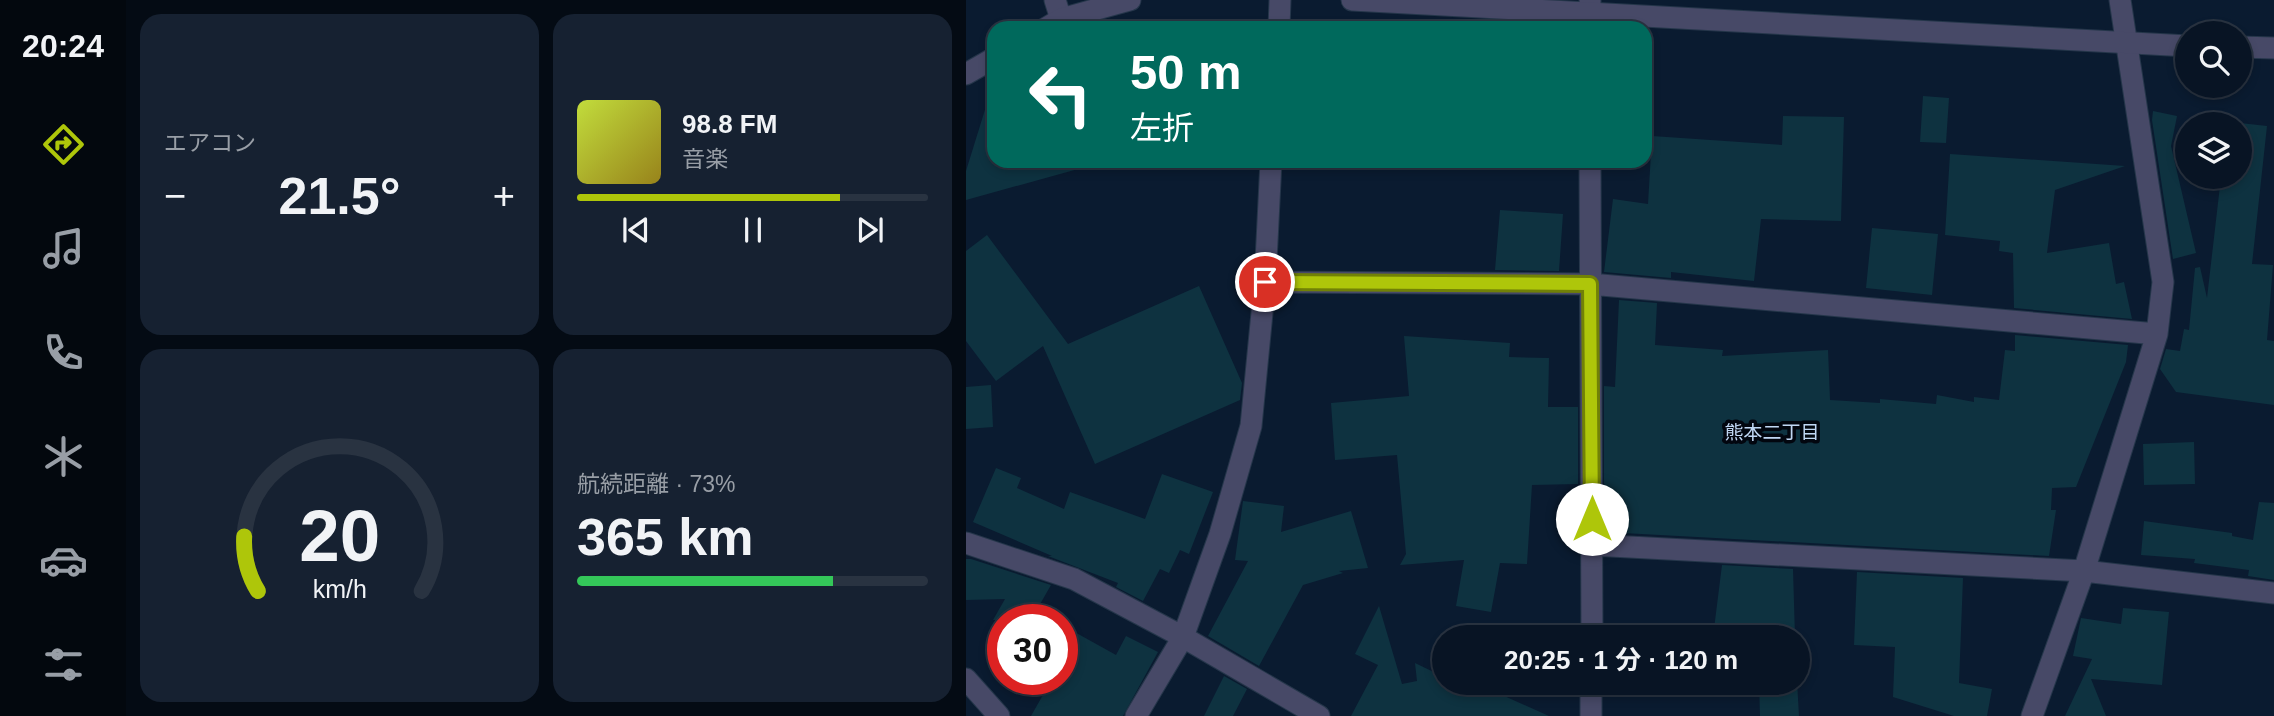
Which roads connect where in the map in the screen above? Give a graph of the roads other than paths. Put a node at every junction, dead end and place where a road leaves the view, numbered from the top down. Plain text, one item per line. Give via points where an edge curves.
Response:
1 (1130, 0) edge
2 (1280, 0) edge
3 (1352, 0) edge
4 (2120, 0) edge
5 (1590, 14) edge
6 (1054, 16) edge
7 (1279, 21) edge
8 (2127, 44) junction
9 (2175, 46) edge
10 (2252, 47) edge
11 (2274, 47) edge
12 (987, 62) edge
13 (966, 74) edge
14 (1271, 168) edge
15 (1590, 168) edge
16 (1265, 282) junction
17 (1590, 284) junction
18 (2157, 334) junction
19 (966, 543) edge
20 (1592, 545) junction
21 (2084, 571) junction
22 (2274, 593) edge
23 (1592, 625) edge
24 (1183, 637) junction
25 (966, 679) edge
26 (1591, 695) edge
27 (999, 716) edge
28 (1136, 716) edge
29 (1319, 716) edge
30 (1591, 716) edge
31 (2032, 716) edge

1 - 6 street
2 - 7 street
3 - 5 street
4 - 8 street
5 - 8 street
8 - 9 street
8 - 18 street via 2163,282
10 - 11 street
12 - 13 street
14 - 16 street
15 - 17 street
16 - 17 street
16 - 24 street via 1251,426 1220,534
17 - 18 street
17 - 20 street
18 - 21 street
19 - 24 street via 1074,579
20 - 21 street
20 - 23 street
21 - 22 street
21 - 31 street
24 - 28 street
24 - 29 street
25 - 27 street
26 - 30 street

